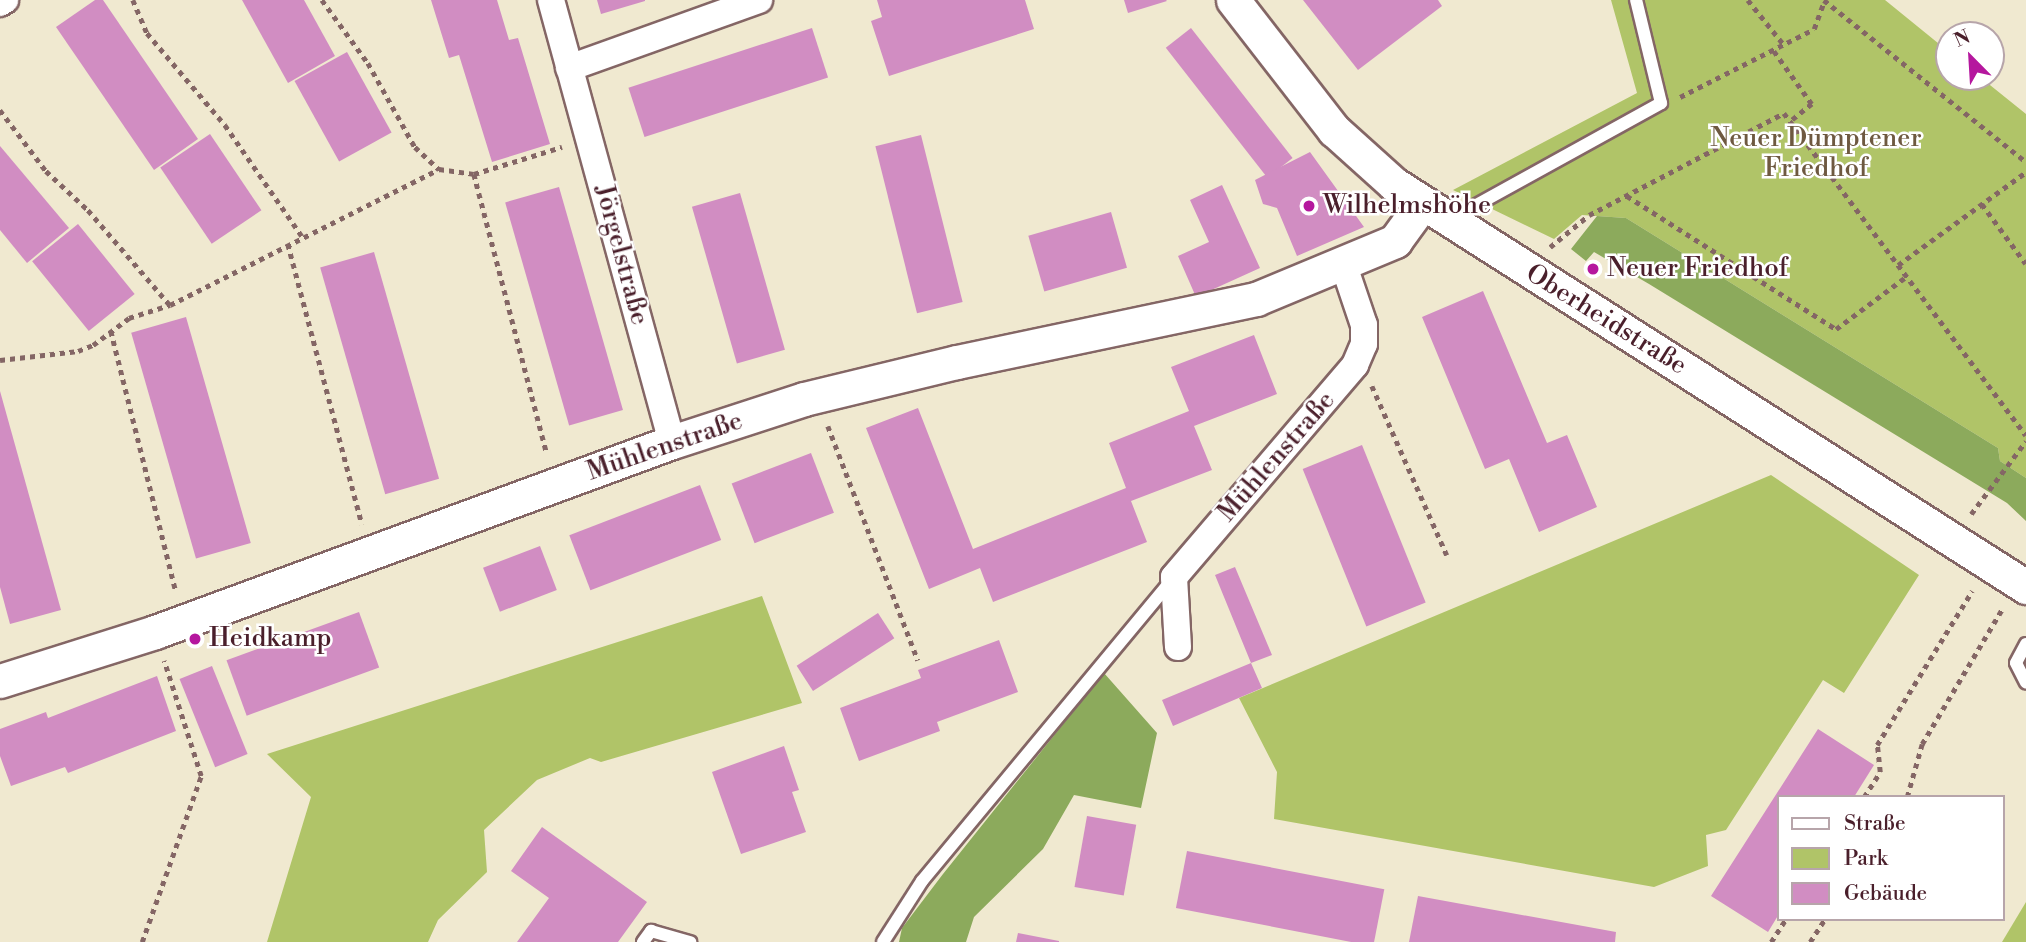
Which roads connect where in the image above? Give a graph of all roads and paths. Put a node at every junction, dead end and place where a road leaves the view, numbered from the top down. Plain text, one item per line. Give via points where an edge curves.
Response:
1 (5, 0) edge
2 (133, 0) edge
3 (322, 0) edge
4 (551, 0) edge
5 (759, 0) edge
6 (1233, 0) edge
7 (1636, 0) edge
8 (1748, 0) edge
9 (1824, 0) edge
10 (0, 3) edge
11 (1784, 45) junction
12 (1774, 51) junction
13 (569, 68) junction
14 (1661, 103) junction
15 (0, 110) edge
16 (1790, 122) junction
17 (589, 139) junction
18 (2026, 162) edge
19 (439, 169) junction
20 (2026, 172) edge
21 (474, 174) junction
22 (1626, 195) junction
23 (1422, 204) junction
24 (1982, 204) junction
25 (1458, 227) junction
26 (302, 236) junction
27 (288, 244) junction
28 (1343, 263) junction
29 (2026, 264) edge
30 (1898, 265) junction
31 (1531, 273) junction
32 (1906, 276) junction
33 (170, 305) junction
34 (111, 331) junction
35 (0, 360) edge
36 (1355, 365) junction
37 (817, 396) junction
38 (2026, 435) edge
39 (2026, 441) edge
40 (672, 442) junction
41 (351, 483) dead end
42 (556, 486) junction
43 (1969, 518) dead end
44 (1447, 555) dead end
45 (1989, 563) junction
46 (1174, 577) junction
47 (2022, 585) edge
48 (169, 627) junction
49 (2026, 643) edge
50 (1178, 646) dead end
51 (918, 660) dead end
52 (0, 681) edge
53 (2026, 683) edge
54 (1865, 795) edge
55 (1908, 795) edge
56 (1785, 921) edge
57 (1824, 921) edge
58 (142, 942) edge
59 (643, 942) edge
60 (690, 942) edge
61 (883, 942) edge
62 (1771, 942) edge
63 (1810, 942) edge

1 - 10 street
2 - 26 path via 147,33 225,125
3 - 19 path via 368,63 415,146
4 - 13 street, Jörgelstraße
5 - 13 street
6 - 23 street, Oberheidstraße via 1334,130
7 - 14 lane
8 - 11 path
9 - 11 path via 1814,29
9 - 18 path
11 - 12 path
12 - 14 path via 1700,91
12 - 16 path via 1812,104
13 - 17 street, Jörgelstraße
14 - 25 lane via 1471,208
15 - 33 path via 46,171 88,210
16 - 22 path via 1784,113
16 - 30 path
17 - 21 path
17 - 40 street, Jörgelstraße
19 - 21 path
19 - 26 path
20 - 24 path
21 - 42 path
22 - 31 path via 1589,215 1553,243
22 - 32 path via 1836,328
23 - 25 street, Oberheidstraße
23 - 28 street, Mühlenstraße via 1395,241
24 - 29 path
24 - 30 path
25 - 31 street, Oberheidstraße
26 - 27 path
27 - 33 path
27 - 41 path
28 - 36 street, Mühlenstraße via 1364,324 1364,344
28 - 37 street, Mühlenstraße via 1256,299 1204,314 993,354
30 - 32 path
31 - 45 street, Oberheidstraße
32 - 38 path
33 - 34 path via 129,317
34 - 35 path via 78,351
34 - 48 path
36 - 44 path via 1374,388
36 - 46 street, Mühlenstraße
37 - 40 street, Mühlenstraße
37 - 51 path
39 - 43 path
40 - 42 street, Mühlenstraße
42 - 48 street, Mühlenstraße
45 - 47 street, Oberheidstraße
45 - 54 path via 1877,745 1880,772
46 - 50 street
46 - 61 lane via 922,881
47 - 55 path via 1922,744
48 - 52 street, Mühlenstraße
48 - 58 path via 201,776
49 - 53 lane via 2016,663
56 - 62 path
57 - 63 path
59 - 60 lane via 651,931

